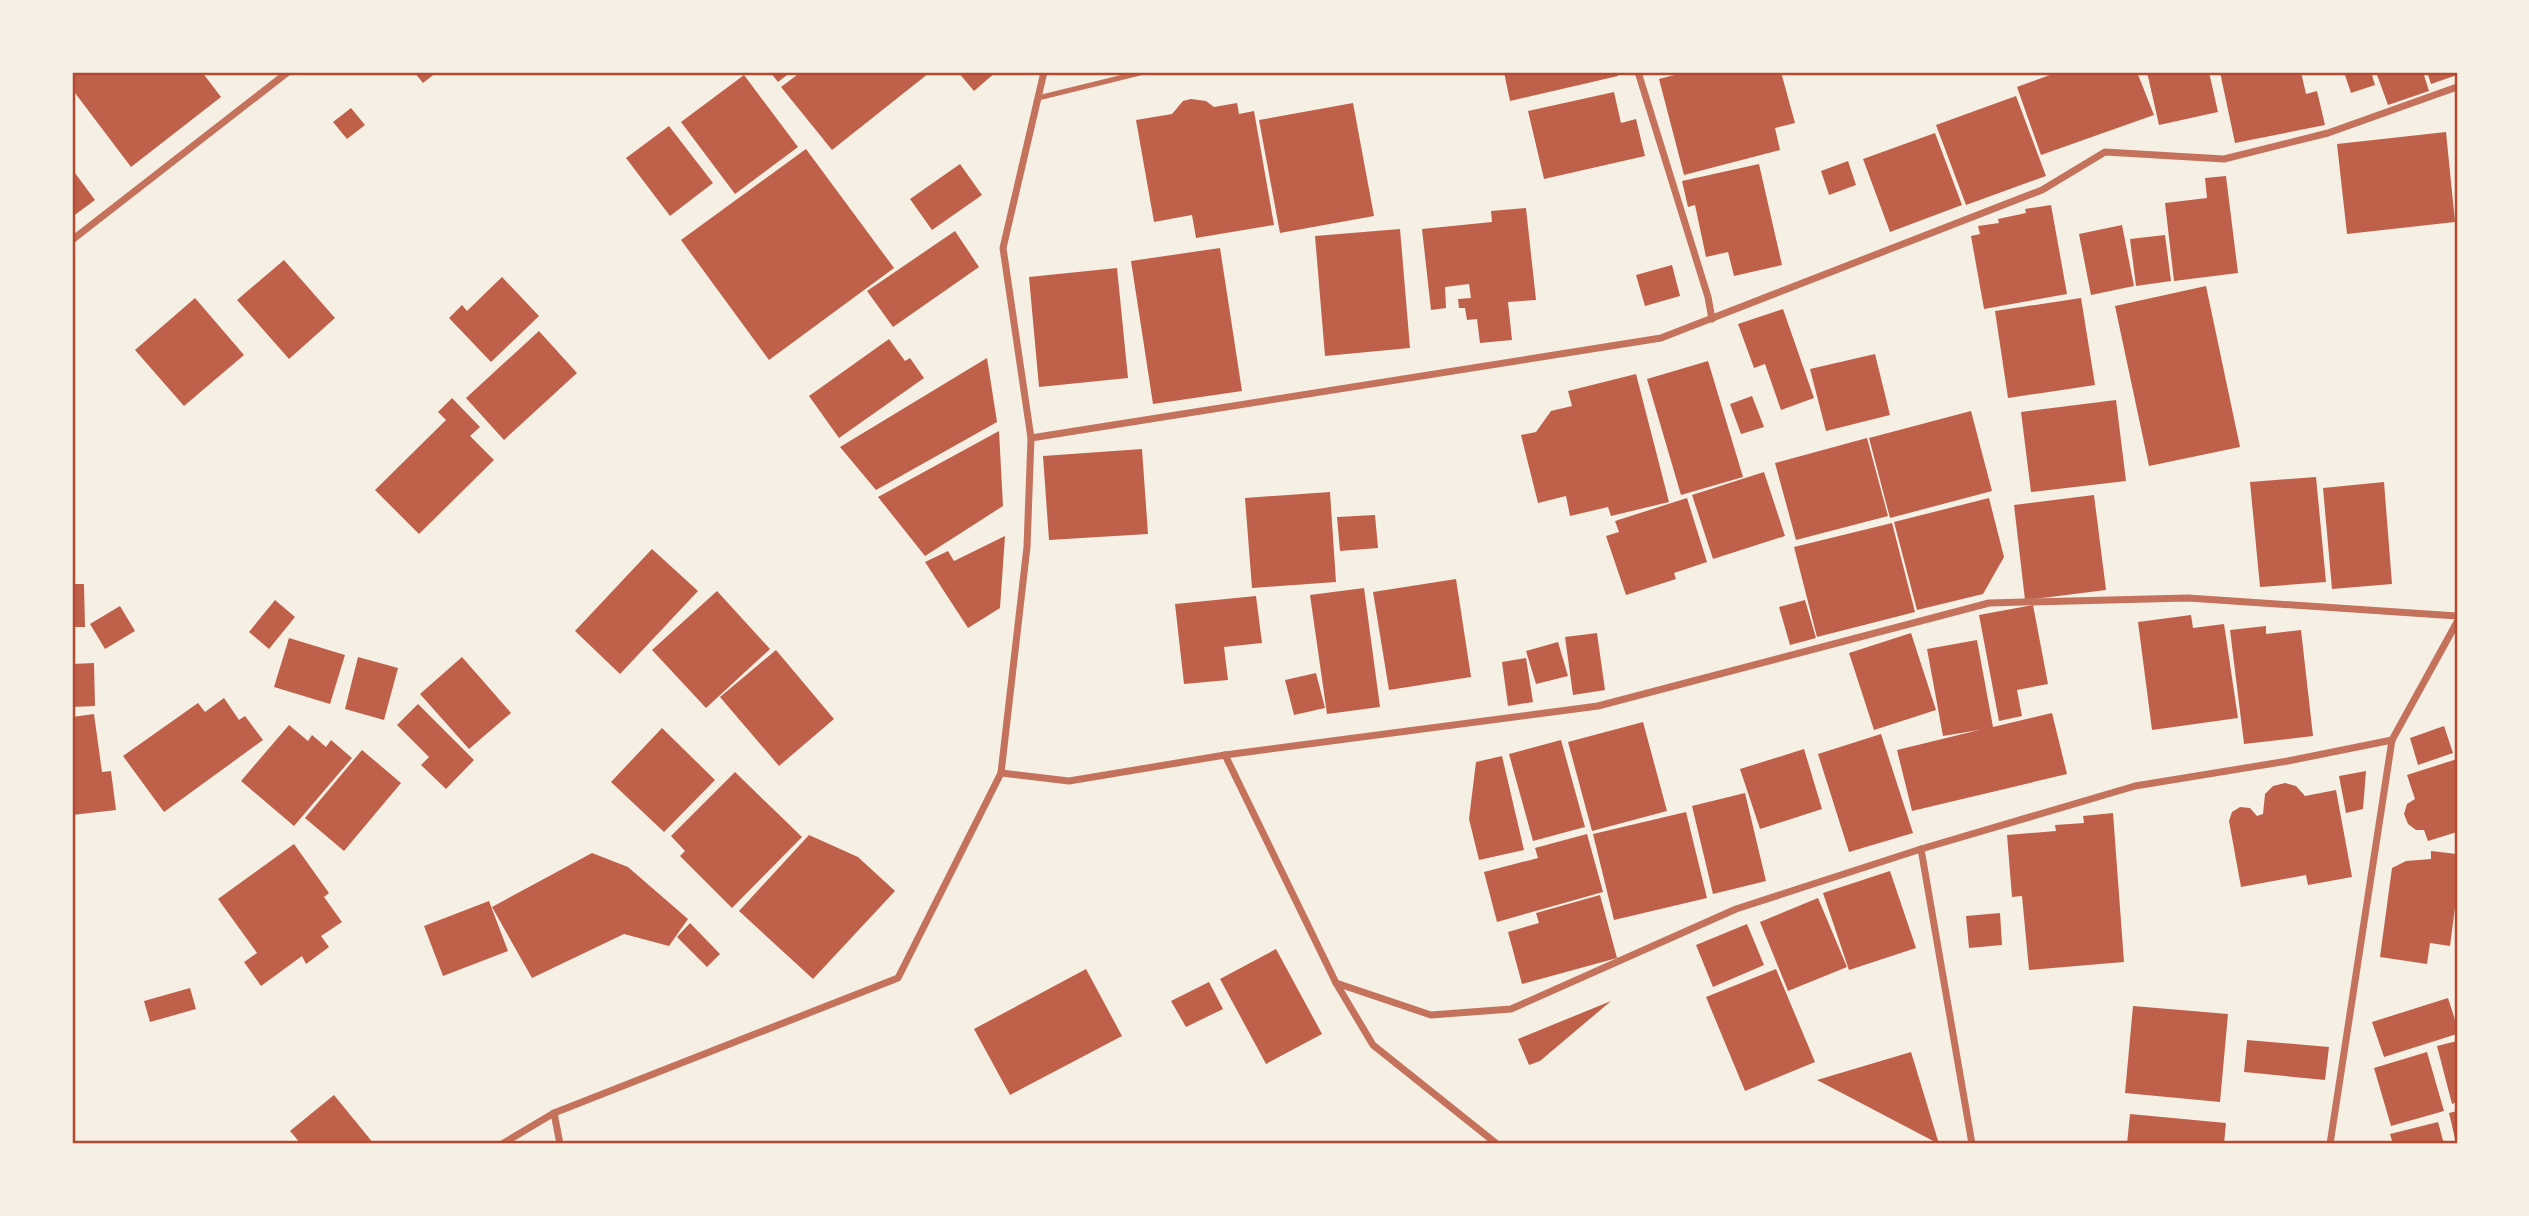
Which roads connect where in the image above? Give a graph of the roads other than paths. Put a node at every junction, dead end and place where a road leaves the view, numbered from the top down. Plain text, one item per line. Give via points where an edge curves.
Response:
1 (288, 72) edge
2 (1044, 72) edge
3 (1144, 72) edge
4 (1637, 72) edge
5 (2457, 87) edge
6 (1038, 98) junction
7 (72, 240) edge
8 (1712, 319) junction
9 (1031, 438) junction
10 (2457, 616) edge
11 (2457, 622) edge
12 (2392, 740) junction
13 (1224, 755) junction
14 (1001, 773) junction
15 (1922, 849) junction
16 (1336, 983) junction
17 (554, 1113) junction
18 (502, 1144) edge
19 (560, 1144) edge
20 (1497, 1144) edge
21 (1972, 1144) edge
22 (2330, 1144) edge

1 - 7 street
2 - 6 street
3 - 6 lane
4 - 8 street
5 - 8 street via 2328,133 2224,159 2105,152 2042,190
6 - 9 street via 1003,248
8 - 9 street via 1661,338
9 - 14 street via 1027,547
10 - 13 street via 2188,598 1989,603 1598,706
11 - 12 street
12 - 15 street via 2135,786
12 - 22 street
13 - 14 street via 1069,781
13 - 16 street
14 - 17 street via 898,978
15 - 16 street via 1737,909 1511,1009 1431,1015
15 - 21 street
16 - 20 street via 1373,1045
17 - 18 street
17 - 19 street

